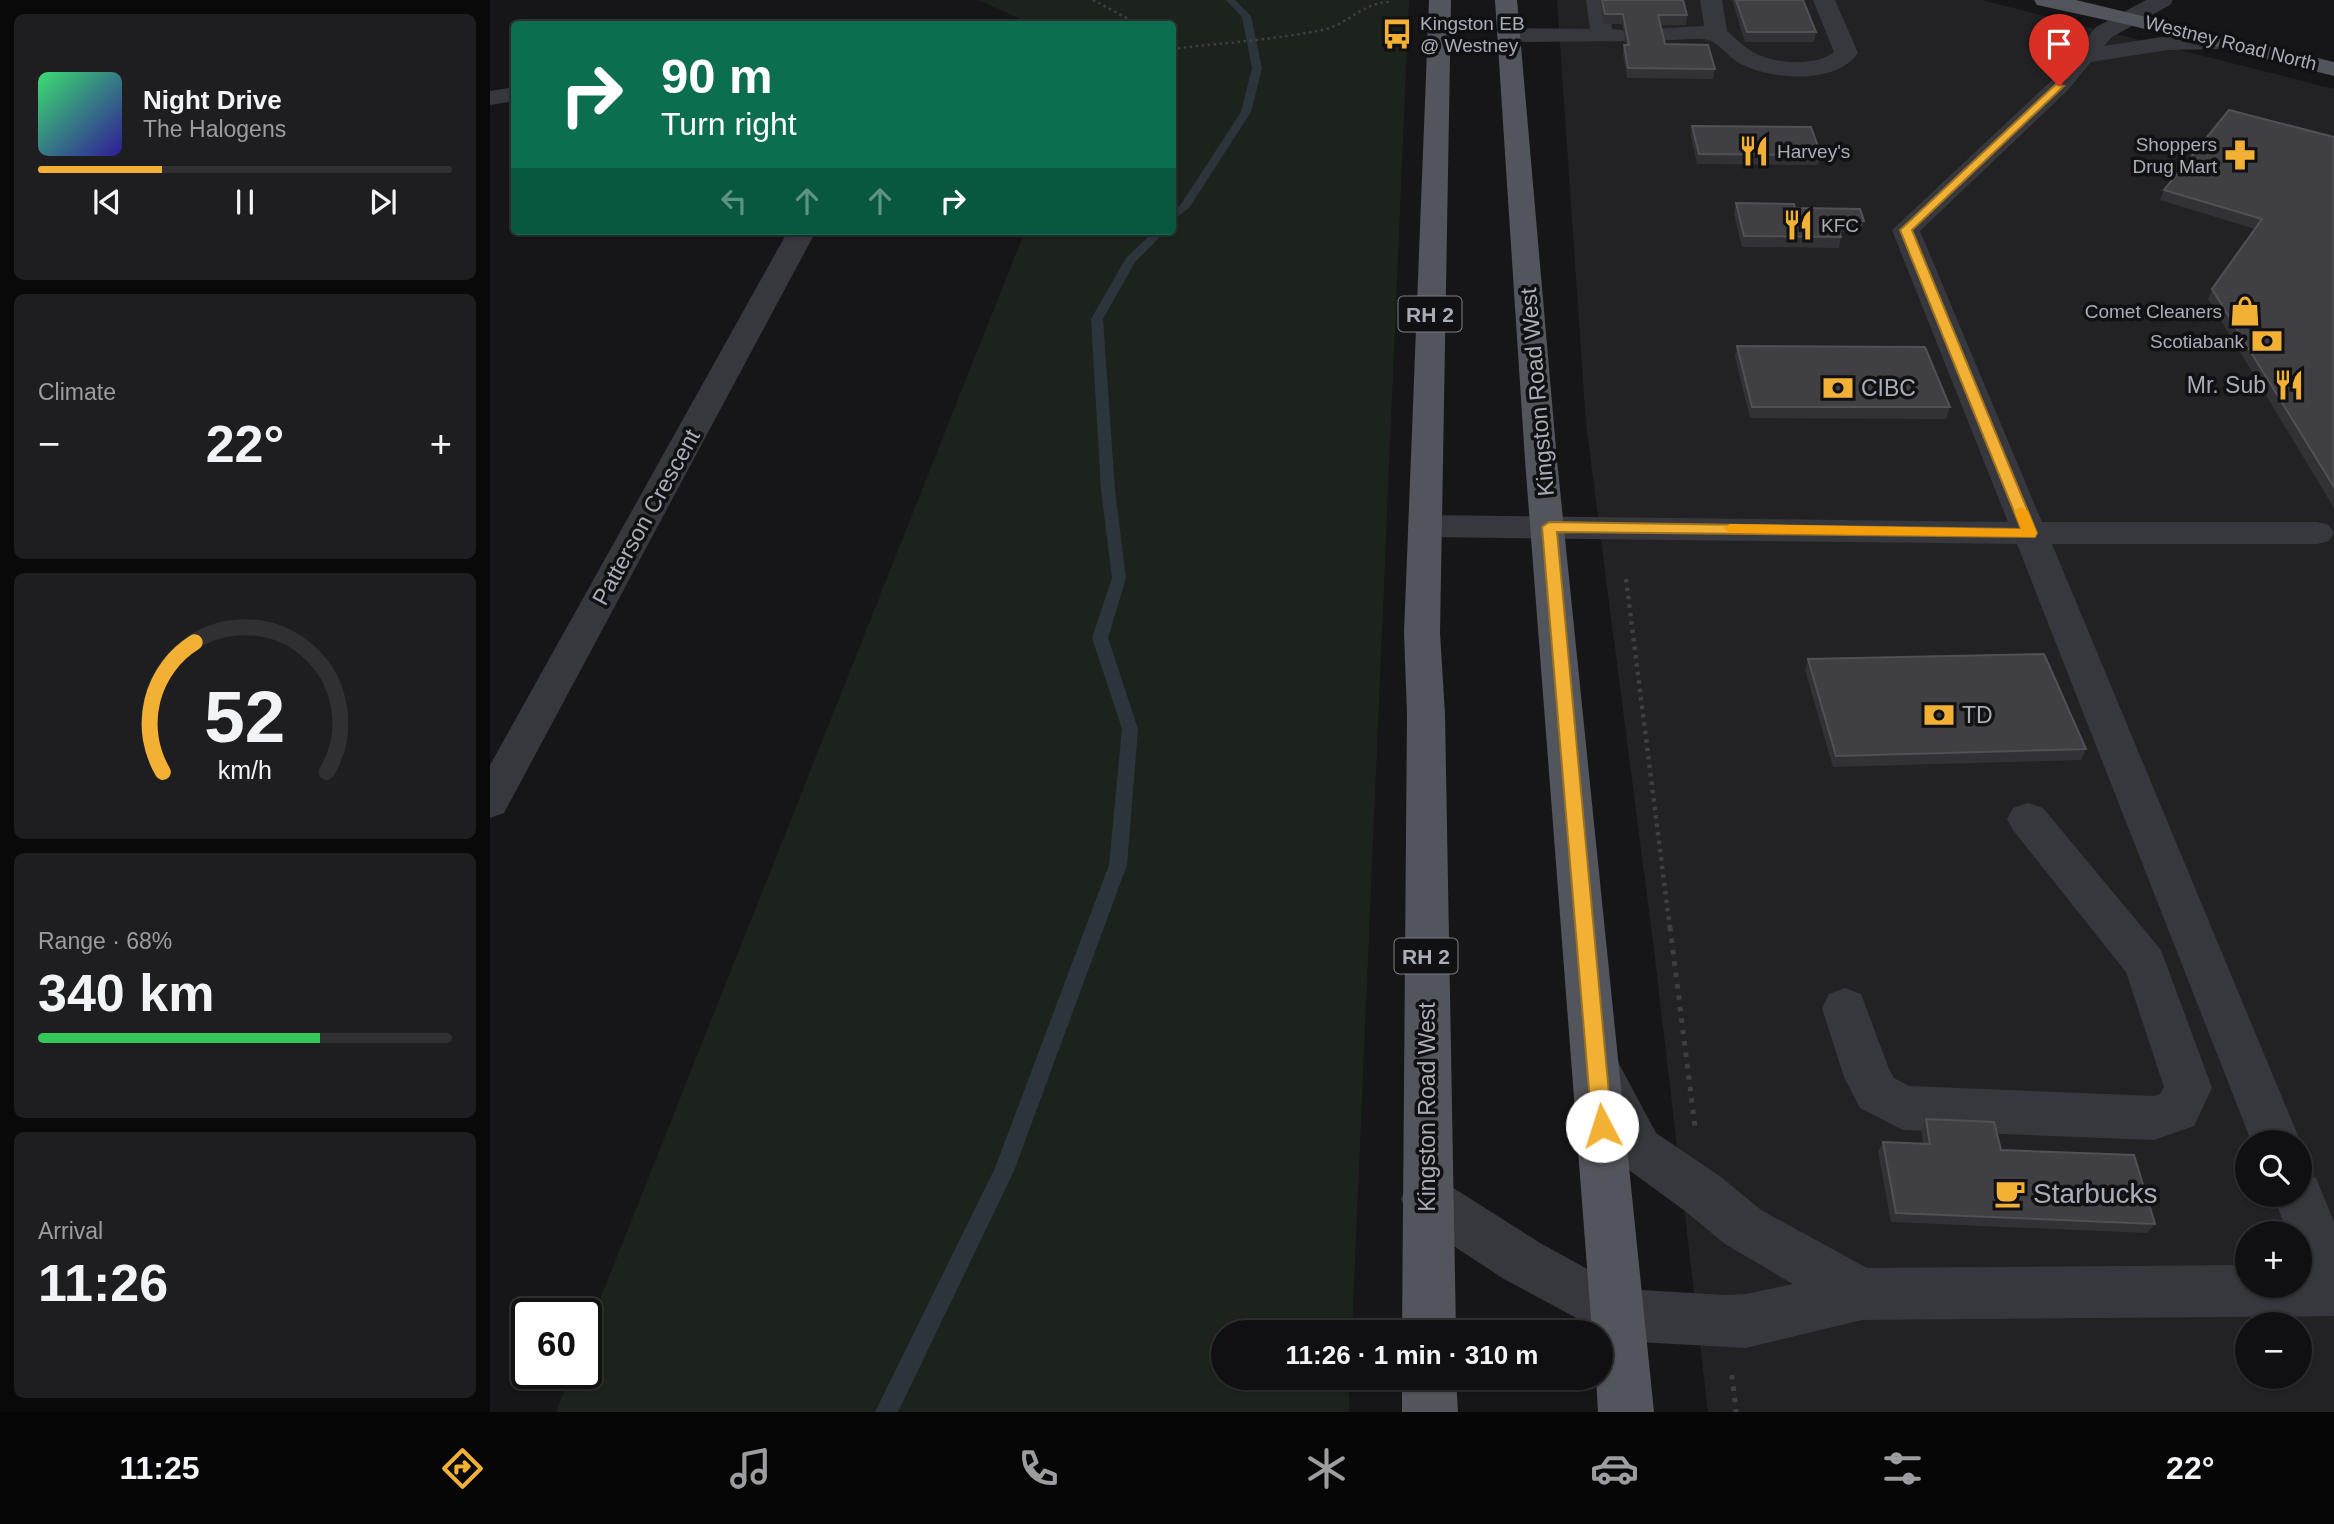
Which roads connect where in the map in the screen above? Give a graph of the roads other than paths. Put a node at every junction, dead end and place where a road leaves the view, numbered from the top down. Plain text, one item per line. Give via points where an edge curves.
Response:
1 (1440, 0) edge
2 (1597, 0) edge
3 (1711, 0) edge
4 (1824, 0) edge
5 (2045, 0) edge
6 (2149, 5) edge
7 (1510, 12) edge
8 (1716, 33) junction
9 (1660, 34) edge
10 (1602, 36) junction
11 (1625, 36) edge
12 (2294, 36) dead end
13 (2224, 42) junction
14 (2081, 57) junction
15 (2334, 69) edge
16 (511, 94) edge
17 (490, 98) edge
18 (800, 235) edge
19 (1425, 526) junction
20 (1549, 527) junction
21 (2030, 533) junction
22 (2317, 533) dead end
23 (490, 802) edge
24 (2028, 820) dead end
25 (1845, 1008) dead end
26 (1598, 1072) junction
27 (2272, 1130) edge
28 (1426, 1199) junction
29 (2303, 1207) edge
30 (2334, 1288) edge
31 (1862, 1294) junction
32 (1619, 1315) junction
33 (1429, 1320) edge
34 (1429, 1390) edge
35 (1430, 1412) edge
36 (1626, 1412) edge

1 - 19 main road, Kingston Road West / RH 2
2 - 10 street
3 - 8 street
4 - 8 street via 1846,52 1829,64 1770,67 1747,59
5 - 6 main road, Westney Road North
6 - 12 main road, Westney Road North
6 - 13 main road, Westney Road North
6 - 14 street via 2104,32
7 - 10 street
7 - 20 main road, Kingston Road West
8 - 9 street
10 - 11 street
13 - 14 street via 2168,43
13 - 15 main road, Westney Road North
14 - 21 street via 2059,86 1906,230
16 - 17 street
18 - 23 street, Patterson Crescent
19 - 20 street
19 - 28 main road, Kingston Road West / RH 2
20 - 21 street
20 - 26 main road, Kingston Road West
21 - 22 street
21 - 27 street
24 - 25 street via 2144,963 2188,1088 2177,1110 2154,1118 1903,1108 1877,1093
26 - 31 street via 1639,1149 1743,1227
26 - 32 main road, Kingston Road West
28 - 32 street via 1522,1261
28 - 33 main road, Kingston Road West / RH 2
29 - 30 street
30 - 31 street
31 - 32 street via 1746,1321
32 - 36 main road, Kingston Road West
34 - 35 main road

